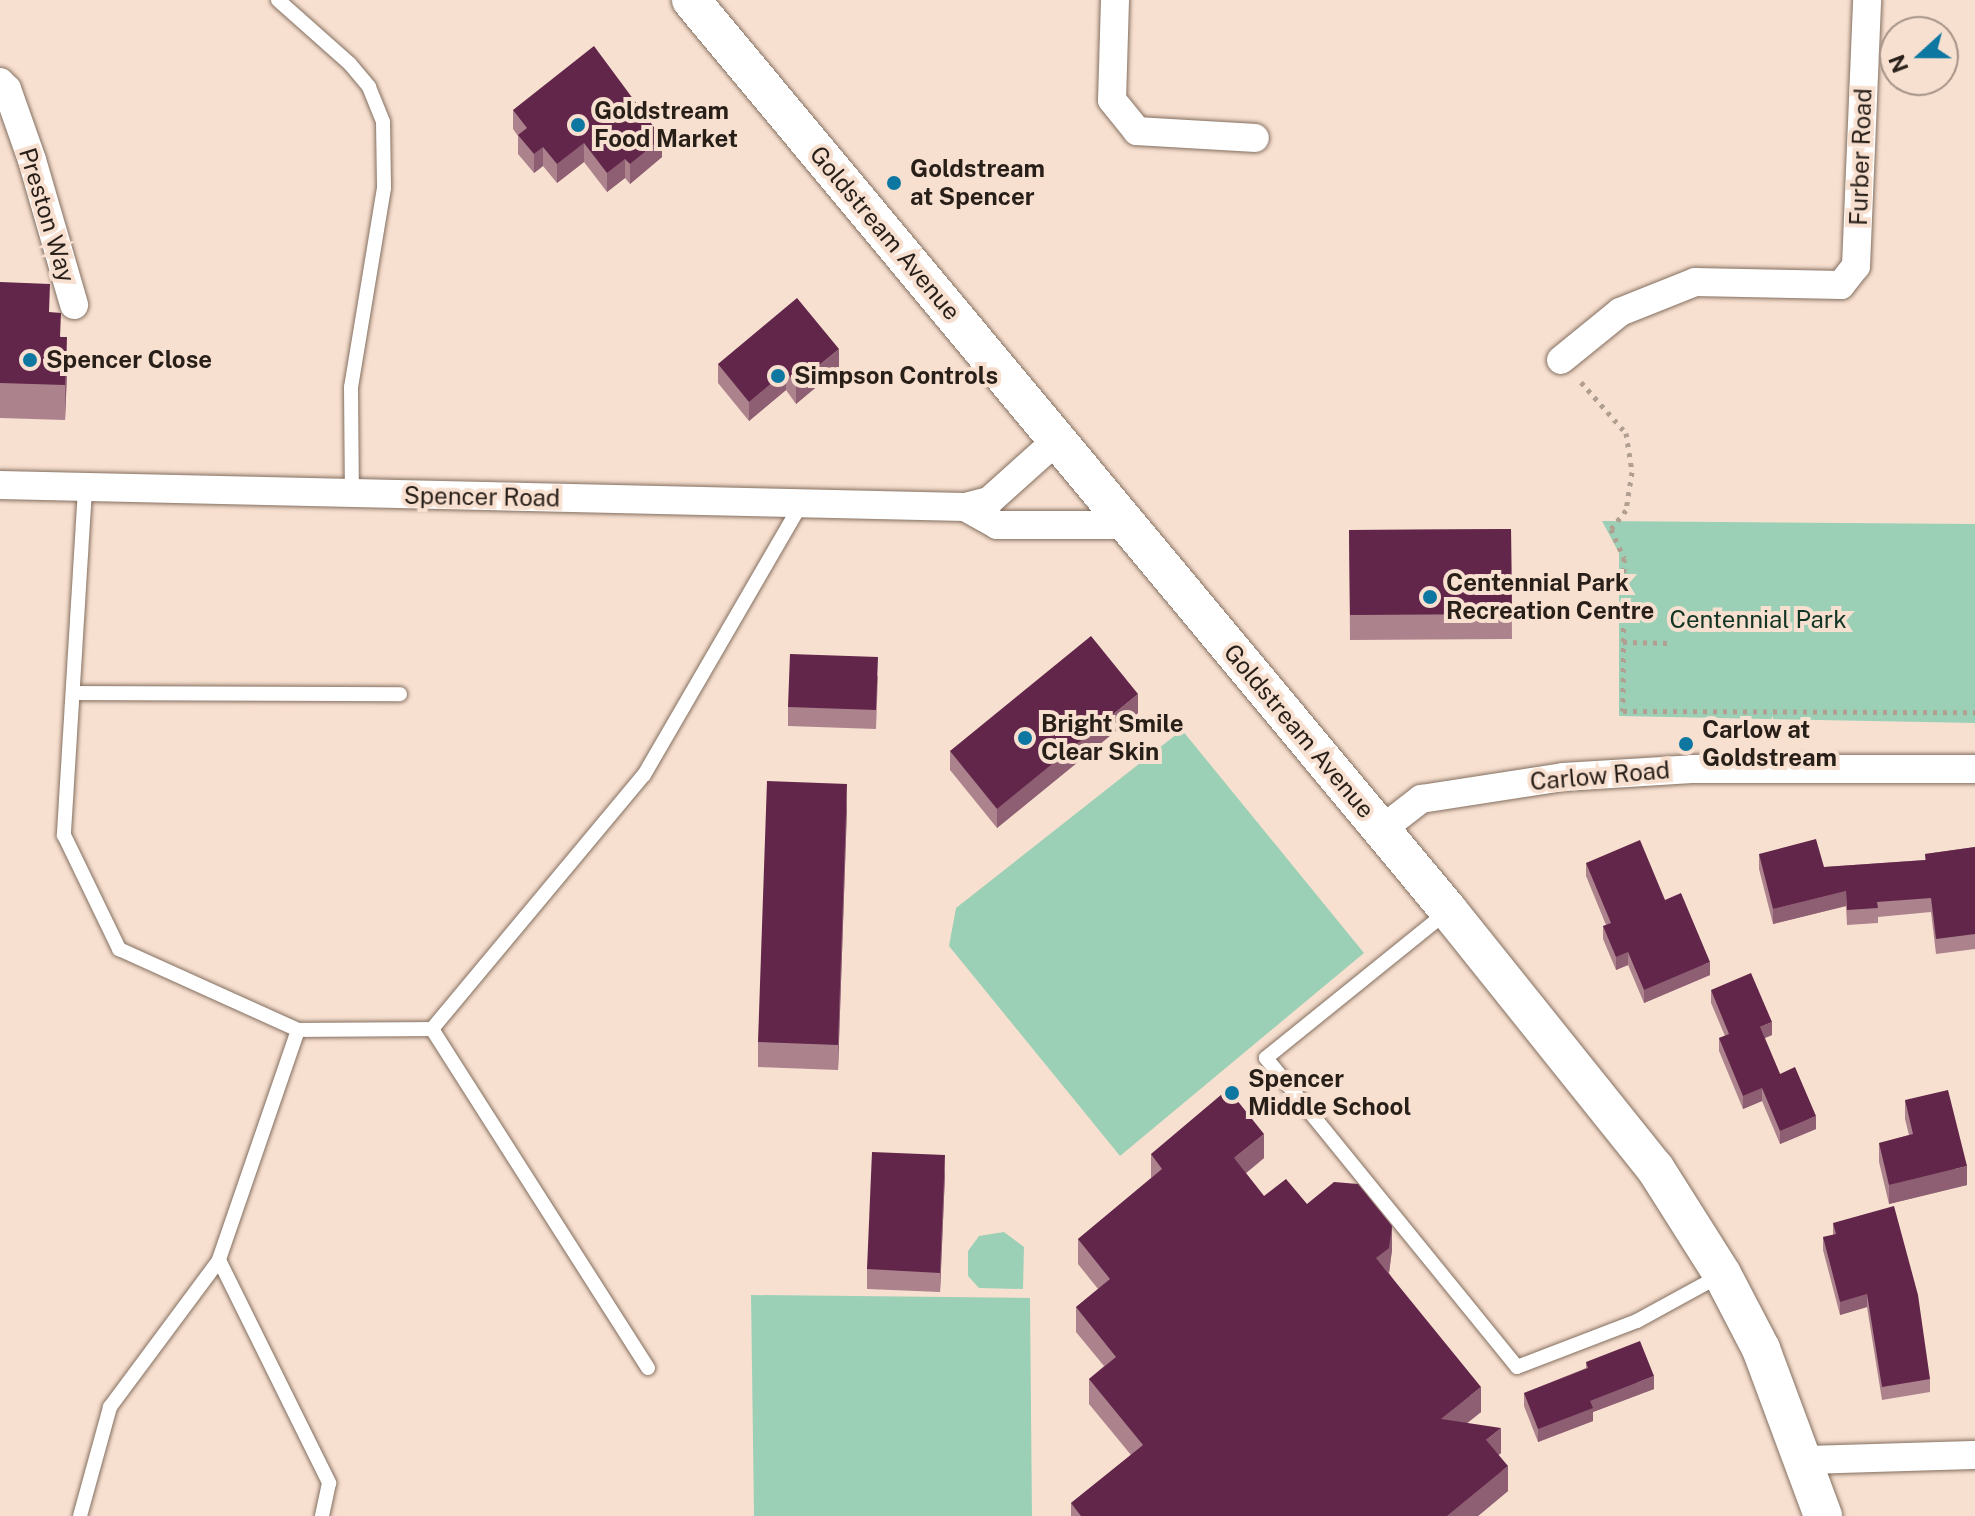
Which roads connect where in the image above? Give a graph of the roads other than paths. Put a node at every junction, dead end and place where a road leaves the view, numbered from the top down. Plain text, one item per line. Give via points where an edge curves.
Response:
1 (278, 0) edge
2 (691, 0) edge
3 (1115, 0) edge
4 (1867, 0) edge
5 (0, 82) edge
6 (1255, 138) dead end
7 (74, 305) dead end
8 (1561, 360) road end
9 (1057, 440) junction
10 (0, 485) edge
11 (85, 489) junction
12 (352, 494) junction
13 (801, 504) junction
14 (965, 507) junction
15 (1127, 525) junction
16 (74, 693) junction
17 (400, 694) dead end
18 (1975, 769) edge
19 (1381, 830) junction
20 (1448, 910) junction
21 (432, 1029) junction
22 (298, 1030) junction
23 (219, 1260) junction
24 (1722, 1274) junction
25 (648, 1368) dead end
26 (1975, 1455) edge
27 (1805, 1460) junction
28 (80, 1516) edge
29 (322, 1516) edge
30 (1823, 1516) edge

1 - 12 lane via 350,64 369,87 383,122 384,188 351,387
2 - 9 main road, Goldstream Avenue
3 - 6 street via 1112,100 1137,131
4 - 8 street, Furber Road via 1856,266 1841,285 1695,282 1620,312
5 - 7 street, Preston Way via 32,160
9 - 14 street, Spencer Road via 989,501
9 - 15 main road, Goldstream Avenue
10 - 11 street, Spencer Road
11 - 12 street, Spencer Road
11 - 16 lane
12 - 13 street, Spencer Road
13 - 14 street, Spencer Road
13 - 21 lane via 644,775
14 - 15 street, Spencer Road via 997,525
15 - 19 main road, Goldstream Avenue
16 - 17 lane
16 - 22 lane via 64,835 119,949
18 - 19 street, Carlow Road via 1692,769 1563,777 1421,799
19 - 20 main road, Goldstream Avenue
20 - 24 main road, Goldstream Avenue via 1655,1168
20 - 24 lane via 1266,1058 1517,1367 1637,1321
21 - 22 lane
21 - 25 lane
22 - 23 lane
23 - 28 lane via 110,1407
23 - 29 lane via 329,1483
24 - 27 main road, Goldstream Avenue via 1761,1349
26 - 27 street
27 - 30 main road, Goldstream Avenue

